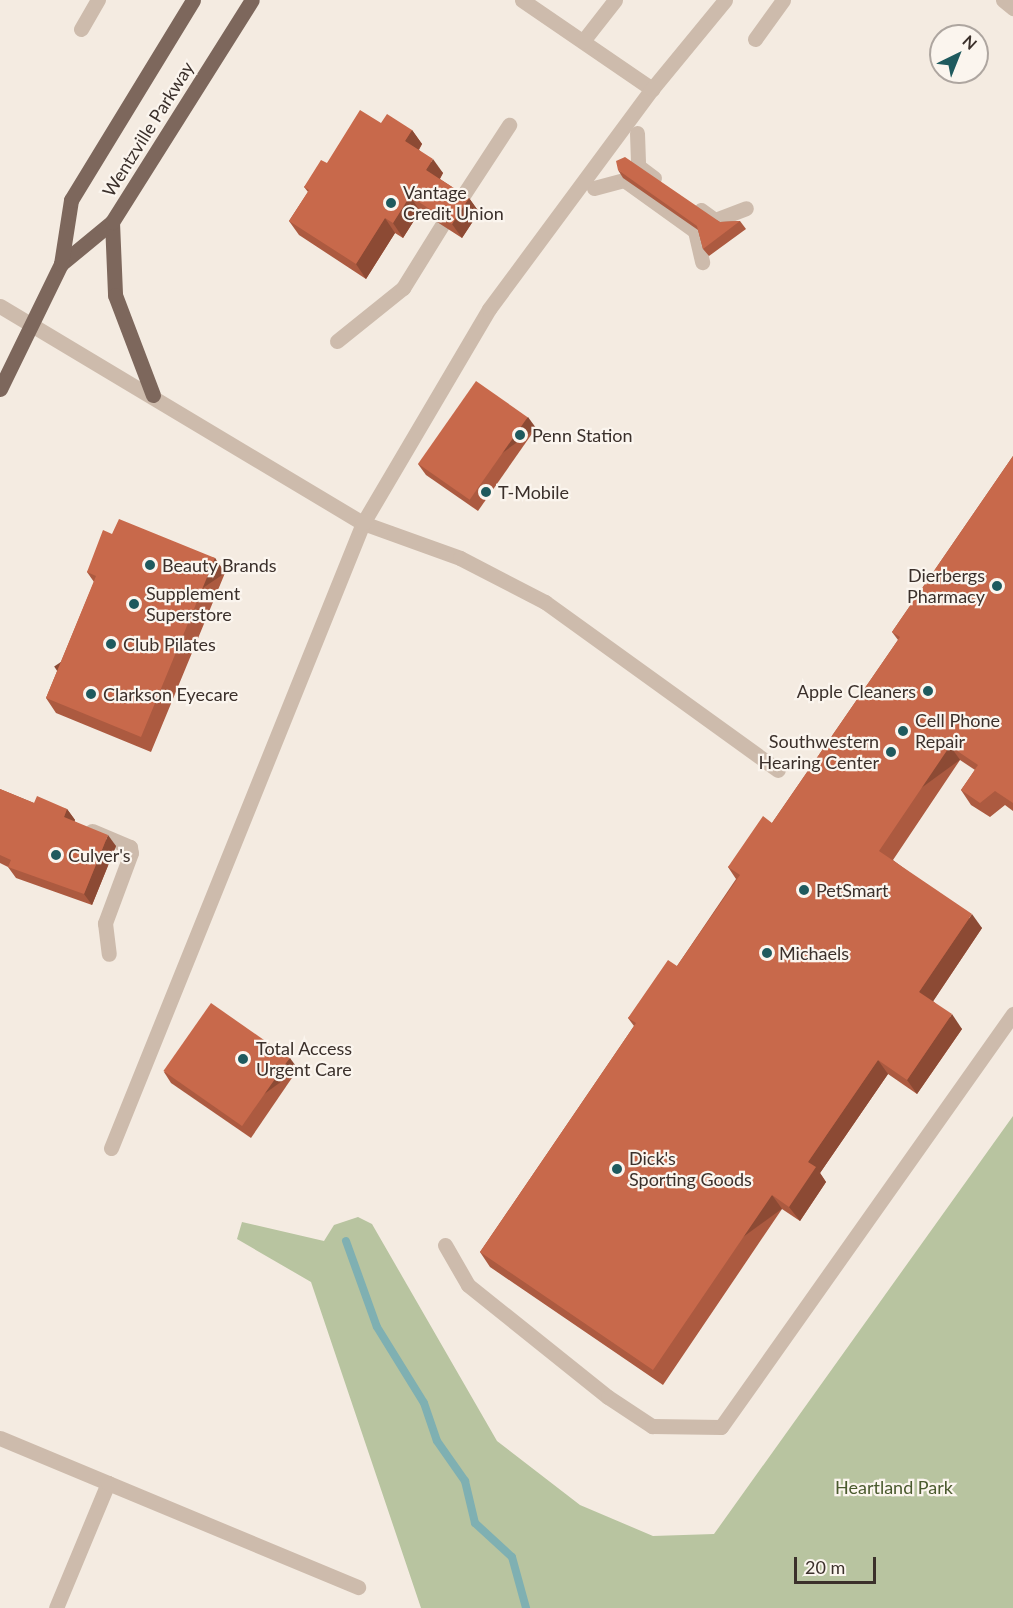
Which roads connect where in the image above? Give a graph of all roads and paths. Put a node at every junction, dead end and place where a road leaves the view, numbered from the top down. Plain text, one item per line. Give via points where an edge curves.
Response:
1 (98, 0) edge
2 (194, 0) edge
3 (252, 0) edge
4 (615, 0) edge
5 (725, 0) edge
6 (783, 0) edge
7 (1003, 0) edge
8 (525, 1) edge
9 (1013, 8) edge
10 (81, 29) dead end
11 (755, 39) dead end
12 (582, 41) junction
13 (652, 89) junction
14 (509, 125) dead end
15 (637, 133) dead end
16 (594, 188) dead end
17 (671, 190) edge
18 (460, 200) edge
19 (688, 202) edge
20 (746, 208) dead end
21 (112, 222) junction
22 (442, 225) edge
23 (702, 262) edge
24 (61, 264) junction
25 (0, 306) edge
26 (30, 321) junction
27 (338, 341) dead end
28 (0, 389) edge
29 (153, 395) junction
30 (363, 523) junction
31 (778, 770) dead end
32 (74, 822) edge
33 (109, 954) dead end
34 (1013, 1014) edge
35 (111, 1148) dead end
36 (445, 1245) dead end
37 (0, 1438) edge
38 (108, 1483) junction
39 (358, 1587) dead end
40 (56, 1608) edge

1 - 10 lane
2 - 24 main road, Wentzville Parkway via 71,200
3 - 21 main road, Wentzville Parkway
4 - 12 lane
5 - 13 lane
6 - 11 lane
7 - 9 lane
8 - 12 lane
12 - 13 lane
13 - 30 lane via 489,309
14 - 18 lane
15 - 17 lane via 638,165
16 - 23 lane via 624,180 694,231
19 - 20 lane via 715,220
21 - 24 main road, Wentzville Parkway
21 - 29 main road via 115,295
22 - 27 lane via 402,288
24 - 26 main road, Wentzville Parkway
25 - 26 lane
26 - 28 main road, Wentzville Parkway
26 - 29 lane
29 - 30 lane
30 - 31 lane via 460,558 545,602
30 - 35 lane
32 - 33 lane via 130,847 105,923
34 - 36 lane via 721,1427 652,1426 608,1397 468,1285
37 - 38 lane
38 - 39 lane
38 - 40 lane

